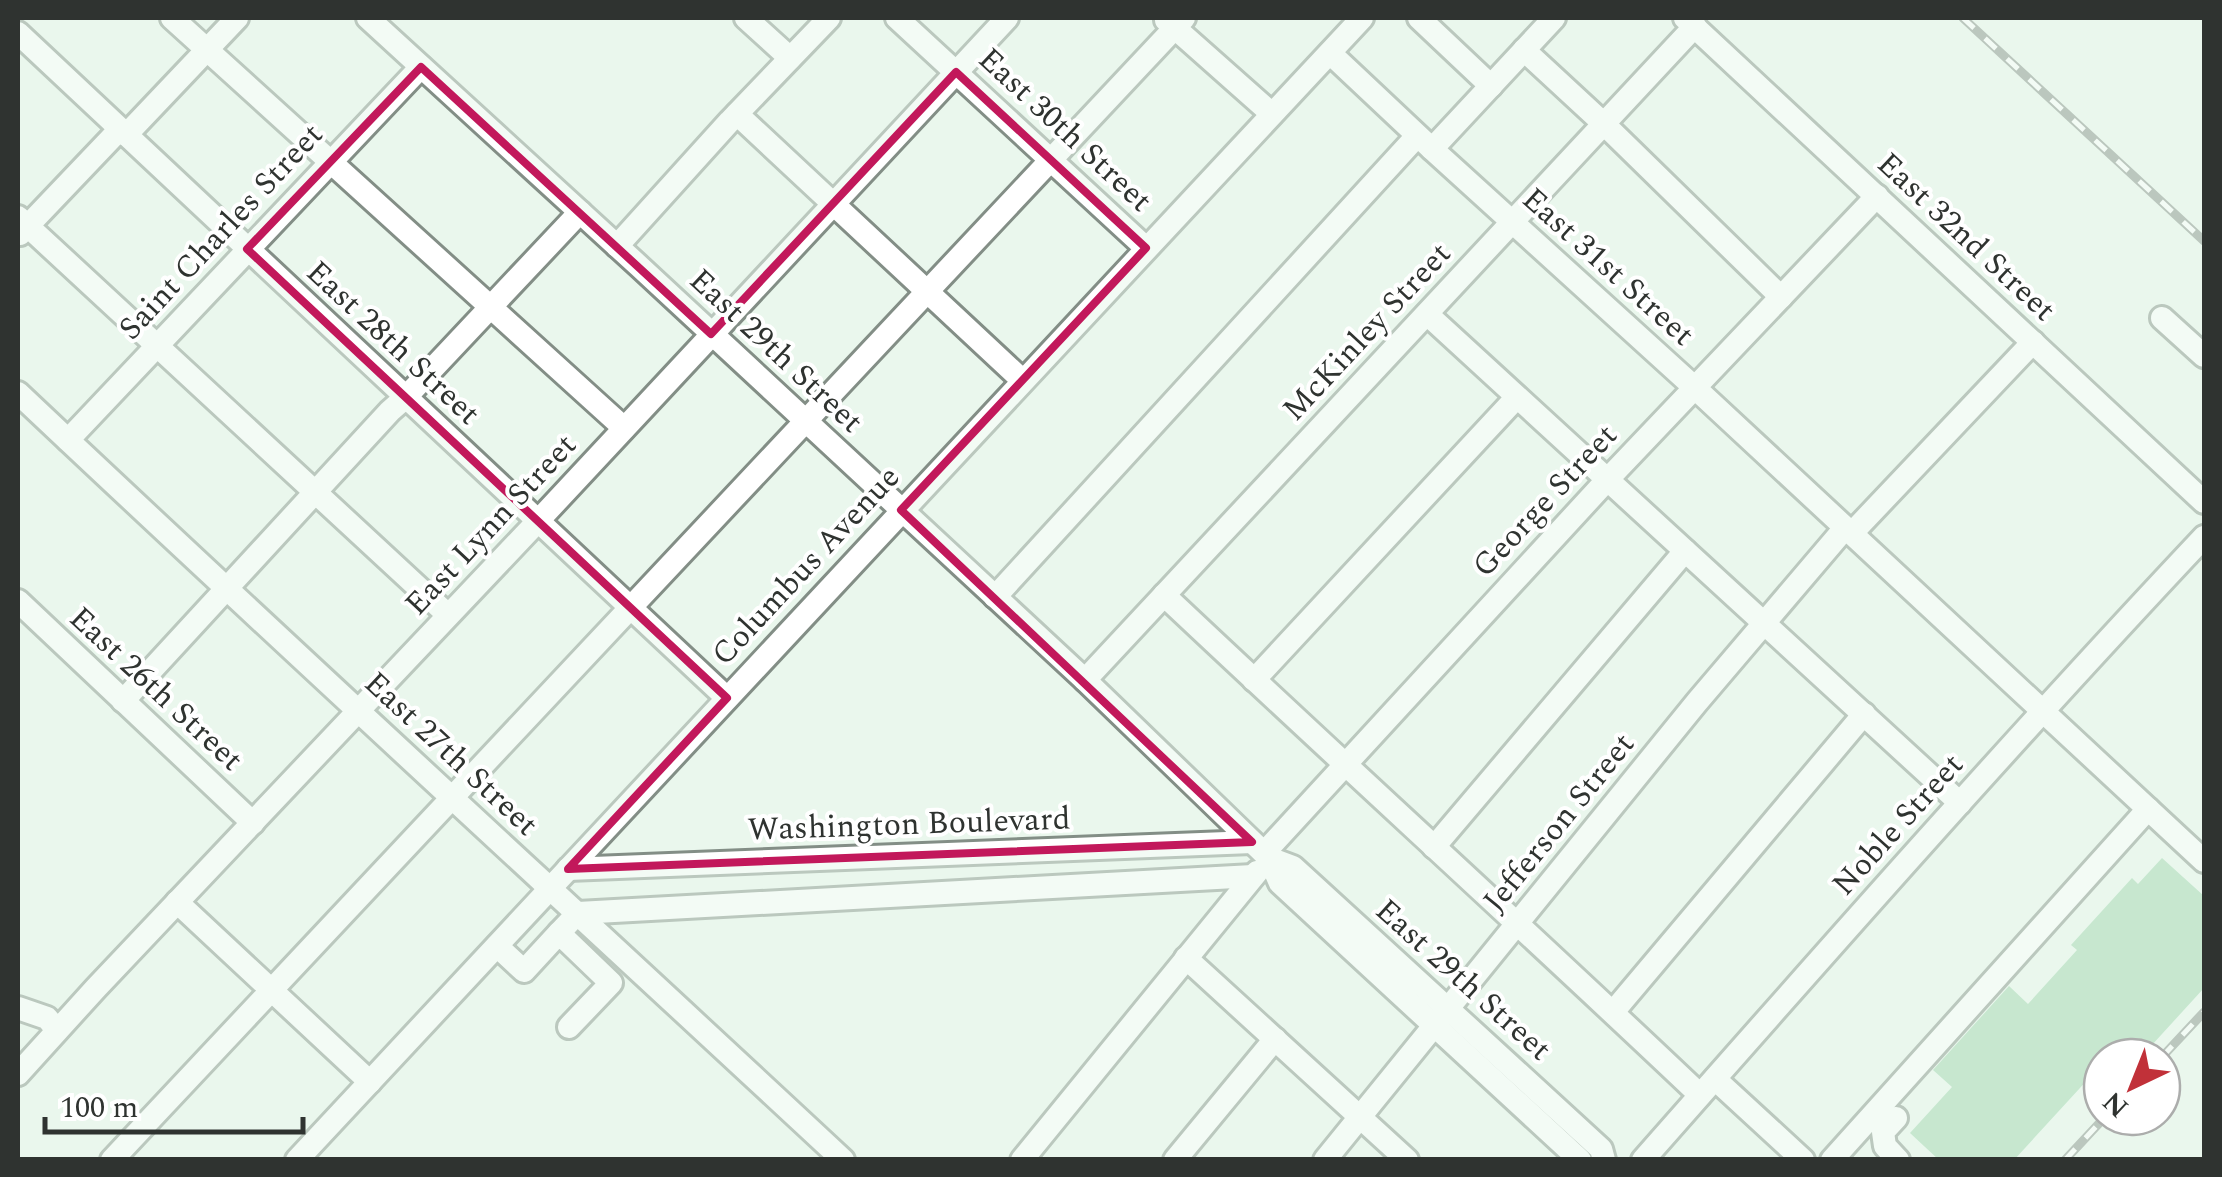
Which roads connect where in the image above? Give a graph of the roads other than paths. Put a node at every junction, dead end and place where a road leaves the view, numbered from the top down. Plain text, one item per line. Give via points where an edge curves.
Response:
1 (172, 18) edge
2 (237, 18) edge
3 (368, 18) edge
4 (746, 18) edge
5 (829, 18) edge
6 (898, 18) edge
7 (1008, 18) edge
8 (1362, 18) edge
9 (1419, 18) edge
10 (1554, 18) edge
11 (1174, 21) edge
12 (1690, 22) edge
13 (18, 33) edge
14 (207, 50) junction
15 (1524, 50) junction
16 (1330, 53) junction
17 (790, 58) junction
18 (421, 67) junction
19 (956, 72) junction
20 (1491, 86) junction
21 (736, 114) junction
22 (1272, 114) junction
23 (1604, 124) junction
24 (123, 132) junction
25 (1424, 142) junction
26 (1052, 160) junction
27 (331, 162) junction
28 (1877, 196) junction
29 (832, 203) junction
30 (580, 212) junction
31 (1512, 222) junction
32 (21, 227) edge
33 (616, 246) junction
34 (1146, 248) junction
35 (248, 249) junction
36 (927, 291) junction
37 (1781, 297) junction
38 (492, 307) junction
39 (1427, 314) junction
40 (2162, 318) dead end
41 (711, 334) junction
42 (2033, 342) junction
43 (156, 346) junction
44 (2204, 356) edge
45 (1022, 380) junction
46 (1694, 387) junction
47 (18, 393) edge
48 (406, 397) junction
49 (1518, 398) junction
50 (804, 420) junction
51 (624, 428) junction
52 (68, 440) junction
53 (1607, 480) junction
54 (314, 492) junction
55 (2204, 502) edge
56 (901, 510) junction
57 (538, 521) junction
58 (1849, 530) junction
59 (2204, 537) edge
60 (1685, 551) junction
61 (224, 589) junction
62 (1164, 595) junction
63 (995, 597) junction
64 (18, 600) edge
65 (631, 608) junction
66 (448, 615) junction
67 (1765, 624) junction
68 (1085, 680) junction
69 (1254, 680) junction
70 (726, 698) junction
71 (123, 700) junction
72 (359, 711) junction
73 (2042, 711) junction
74 (1864, 714) junction
75 (1345, 765) junction
76 (453, 797) junction
77 (1960, 802) junction
78 (2148, 809) junction
79 (253, 823) junction
80 (1434, 846) junction
81 (1260, 857) junction
82 (2204, 861) edge
83 (568, 870) junction
84 (550, 888) junction
85 (177, 902) junction
86 (578, 914) junction
87 (1518, 922) junction
88 (559, 934) junction
89 (611, 944) junction
90 (497, 946) junction
91 (1186, 958) junction
92 (592, 964) junction
93 (272, 990) junction
94 (18, 1008) edge
95 (1613, 1012) junction
96 (1441, 1017) junction
97 (569, 1028) dead end
98 (57, 1030) junction
99 (1275, 1039) junction
100 (18, 1074) edge
101 (370, 1082) junction
102 (1707, 1087) junction
103 (1360, 1116) junction
104 (1896, 1118) dead end
105 (1648, 1157) edge
106 (1798, 1158) edge
107 (112, 1160) edge
108 (298, 1160) edge
109 (843, 1160) edge
110 (1022, 1160) edge
111 (1175, 1160) edge
112 (1324, 1160) edge
113 (1407, 1160) edge
114 (1580, 1160) edge
115 (1604, 1160) edge
116 (1832, 1160) edge
117 (1898, 1160) edge

1 - 14 street
2 - 14 street
3 - 18 street, East 29th Street
4 - 17 street
5 - 17 street
6 - 19 street, East 30th Street
7 - 19 street, East Lynn Street
8 - 16 street, Columbus Avenue
9 - 20 street
10 - 15 street
11 - 22 street
11 - 26 street
12 - 23 street, McKinley Street
12 - 28 street, East 32nd Street
13 - 24 street, East 28th Street
14 - 24 street
14 - 27 street
15 - 20 street
15 - 23 street
16 - 22 street, Columbus Avenue
16 - 25 street, East 31st Street
17 - 21 street
18 - 27 street, Saint Charles Street
18 - 30 street, East 29th Street
19 - 26 street, East 30th Street
19 - 29 street, East Lynn Street
20 - 25 street
21 - 29 street
21 - 33 street
22 - 34 street, Columbus Avenue
23 - 31 street, McKinley Street
23 - 37 street
24 - 32 street
24 - 35 street, East 28th Street
25 - 31 street, East 31st Street
25 - 63 street
26 - 34 street, East 30th Street
26 - 36 street
27 - 35 street, Saint Charles Street
27 - 38 street
28 - 37 street, George Street
28 - 42 street, East 32nd Street
29 - 36 street
29 - 41 street, East Lynn Street
30 - 33 street, East 29th Street
30 - 38 street
31 - 39 street, McKinley Street
31 - 46 street, East 31st Street
32 - 43 street
33 - 41 street, East 29th Street
34 - 45 street, Columbus Avenue
35 - 43 street, Saint Charles Street
35 - 48 street, East 28th Street
36 - 45 street
36 - 50 street
37 - 46 street, George Street
38 - 48 street
38 - 51 street
39 - 49 street
39 - 62 street, McKinley Street
40 - 44 street
41 - 50 street, East 29th Street
41 - 51 street, East Lynn Street
42 - 55 street, East 32nd Street
42 - 58 street, Jefferson Street
43 - 52 street, Saint Charles Street
43 - 54 street
45 - 56 street, Columbus Avenue
46 - 53 street, George Street
46 - 58 street, East 31st Street
47 - 52 street, East 27th Street
48 - 54 street
48 - 57 street, East 28th Street
49 - 53 street
49 - 69 street
50 - 56 street, East 29th Street
50 - 65 street
51 - 57 street, East Lynn Street
52 - 61 street, East 27th Street
53 - 60 street
53 - 75 street, George Street
54 - 61 street
54 - 66 street
56 - 63 street, East 29th Street
56 - 70 street, Columbus Avenue
57 - 65 street, East 28th Street
57 - 66 street, East Lynn Street
58 - 67 street, Jefferson Street
58 - 73 street, East 31st Street
59 - 73 street, Noble Street
60 - 67 street
60 - 80 street
61 - 71 street
61 - 72 street, East 27th Street
62 - 68 street, McKinley Street
62 - 69 street
63 - 68 street, East 29th Street
64 - 71 street, East 26th Street
65 - 70 street, East 28th Street
65 - 76 street
66 - 72 street, East Lynn Street
67 - 74 street
67 - 87 street, Jefferson Street
68 - 81 street, East 29th Street
69 - 75 street
70 - 83 street, Columbus Avenue
71 - 79 street, East 26th Street
72 - 76 street, East 27th Street
72 - 79 street, East Lynn Street
73 - 77 street, Noble Street
73 - 78 street, East 31st Street
74 - 77 street
74 - 95 street
75 - 80 street
75 - 81 street, George Street
76 - 84 street, East 27th Street
76 - 93 street
77 - 102 street, Noble Street
78 - 82 street, East 31st Street
78 - 116 street
79 - 85 street, East Lynn Street
80 - 87 street
81 - 83 street, Washington Boulevard
81 - 86 street
81 - 91 street, George Street
81 - 96 street, East 29th Street via 1293,867
83 - 84 street, Columbus Avenue
84 - 86 street, East 27th Street
84 - 90 street, Columbus Avenue
85 - 93 street
85 - 98 street, East Lynn Street
86 - 88 street
86 - 89 street, East 27th Street
87 - 95 street
87 - 96 street, Jefferson Street
88 - 90 street via 524,971
88 - 92 street
89 - 92 street
89 - 109 street, East 27th Street
90 - 101 street, Columbus Avenue
91 - 99 street
91 - 110 street, George Street
92 - 97 street via 611,983
93 - 101 street
93 - 107 street
94 - 98 street via 47,1018
95 - 102 street
96 - 103 street, Jefferson Street
96 - 114 street, East 29th Street
96 - 115 street, East 29th Street via 1601,1149
98 - 100 street, East Lynn Street
99 - 103 street
99 - 111 street
101 - 108 street, Columbus Avenue
102 - 105 street, Noble Street
102 - 106 street
103 - 112 street, Jefferson Street
103 - 113 street
104 - 117 street via 1883,1132

